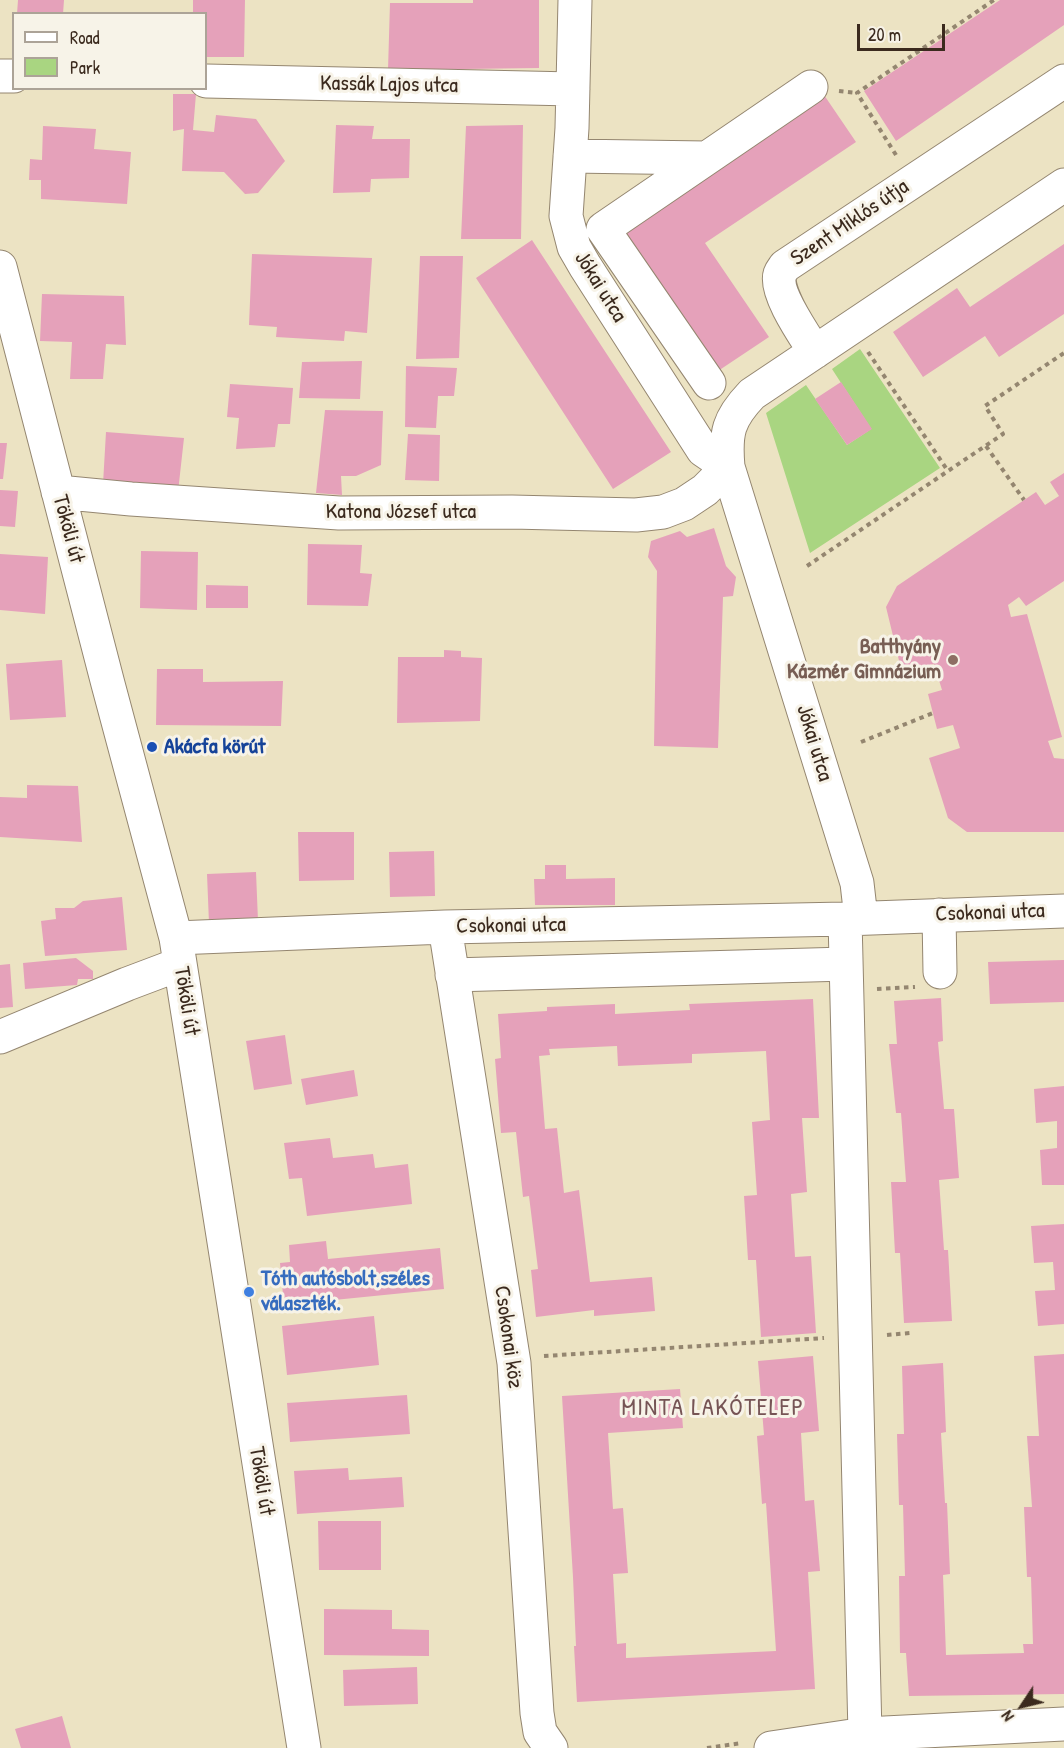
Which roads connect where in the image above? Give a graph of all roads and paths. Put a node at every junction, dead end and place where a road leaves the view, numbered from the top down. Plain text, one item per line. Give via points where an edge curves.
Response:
1 (575, 0) edge
2 (994, 0) edge
3 (207, 81) edge
4 (1064, 81) edge
5 (811, 87) dead end
6 (573, 89) junction
7 (570, 156) junction
8 (706, 158) junction
9 (900, 160) dead end
10 (1064, 185) edge
11 (0, 267) edge
12 (864, 346) dead end
13 (815, 352) junction
14 (1064, 353) edge
15 (709, 383) dead end
16 (986, 446) junction
17 (728, 467) junction
18 (948, 471) junction
19 (58, 492) junction
20 (1024, 500) dead end
21 (807, 566) dead end
22 (933, 714) dead end
23 (861, 742) dead end
24 (1064, 911) edge
25 (939, 915) junction
26 (853, 919) junction
27 (445, 927) junction
28 (178, 951) junction
29 (846, 964) junction
30 (452, 975) junction
31 (929, 979) joint
32 (867, 989) dead end
33 (0, 1037) edge
34 (910, 1334) dead end
35 (857, 1336) junction
36 (540, 1357) dead end
37 (1064, 1724) edge
38 (865, 1734) junction
39 (759, 1745) edge
40 (304, 1748) edge
41 (551, 1748) edge
42 (707, 1748) edge

1 - 6 street, Jókai utca
2 - 9 path via 856,93
3 - 6 street, Kassák Lajos utca
4 - 13 street, Szent Miklós útja via 785,266 779,275 780,286 787,306
5 - 8 street
6 - 7 street, Jókai utca
7 - 8 street
7 - 17 street, Jókai utca via 566,216 573,247 703,450
8 - 15 street via 603,229
10 - 13 street
11 - 19 street, Tököli út
12 - 18 path
13 - 17 street, Jókai utca via 752,394 737,410 729,428
14 - 16 path via 985,406 1003,434
16 - 18 path
16 - 20 path
17 - 19 street, Katona József utca via 684,504 663,512 636,515 339,513
17 - 26 street, Jókai utca via 857,883
18 - 21 path
19 - 28 street, Tököli út
22 - 23 path
24 - 25 street, Csokonai utca
25 - 26 street, Csokonai utca
25 - 31 street
26 - 27 street, Csokonai utca
26 - 29 street
27 - 28 street, Csokonai utca
27 - 30 street, Csokonai köz
28 - 33 street via 127,984
28 - 40 street, Tököli út
29 - 30 street
29 - 35 street
30 - 41 street, Csokonai köz via 514,1363 537,1713 540,1732
31 - 32 path
34 - 35 path
35 - 36 path
35 - 38 street
37 - 38 street
38 - 39 street
39 - 42 path

